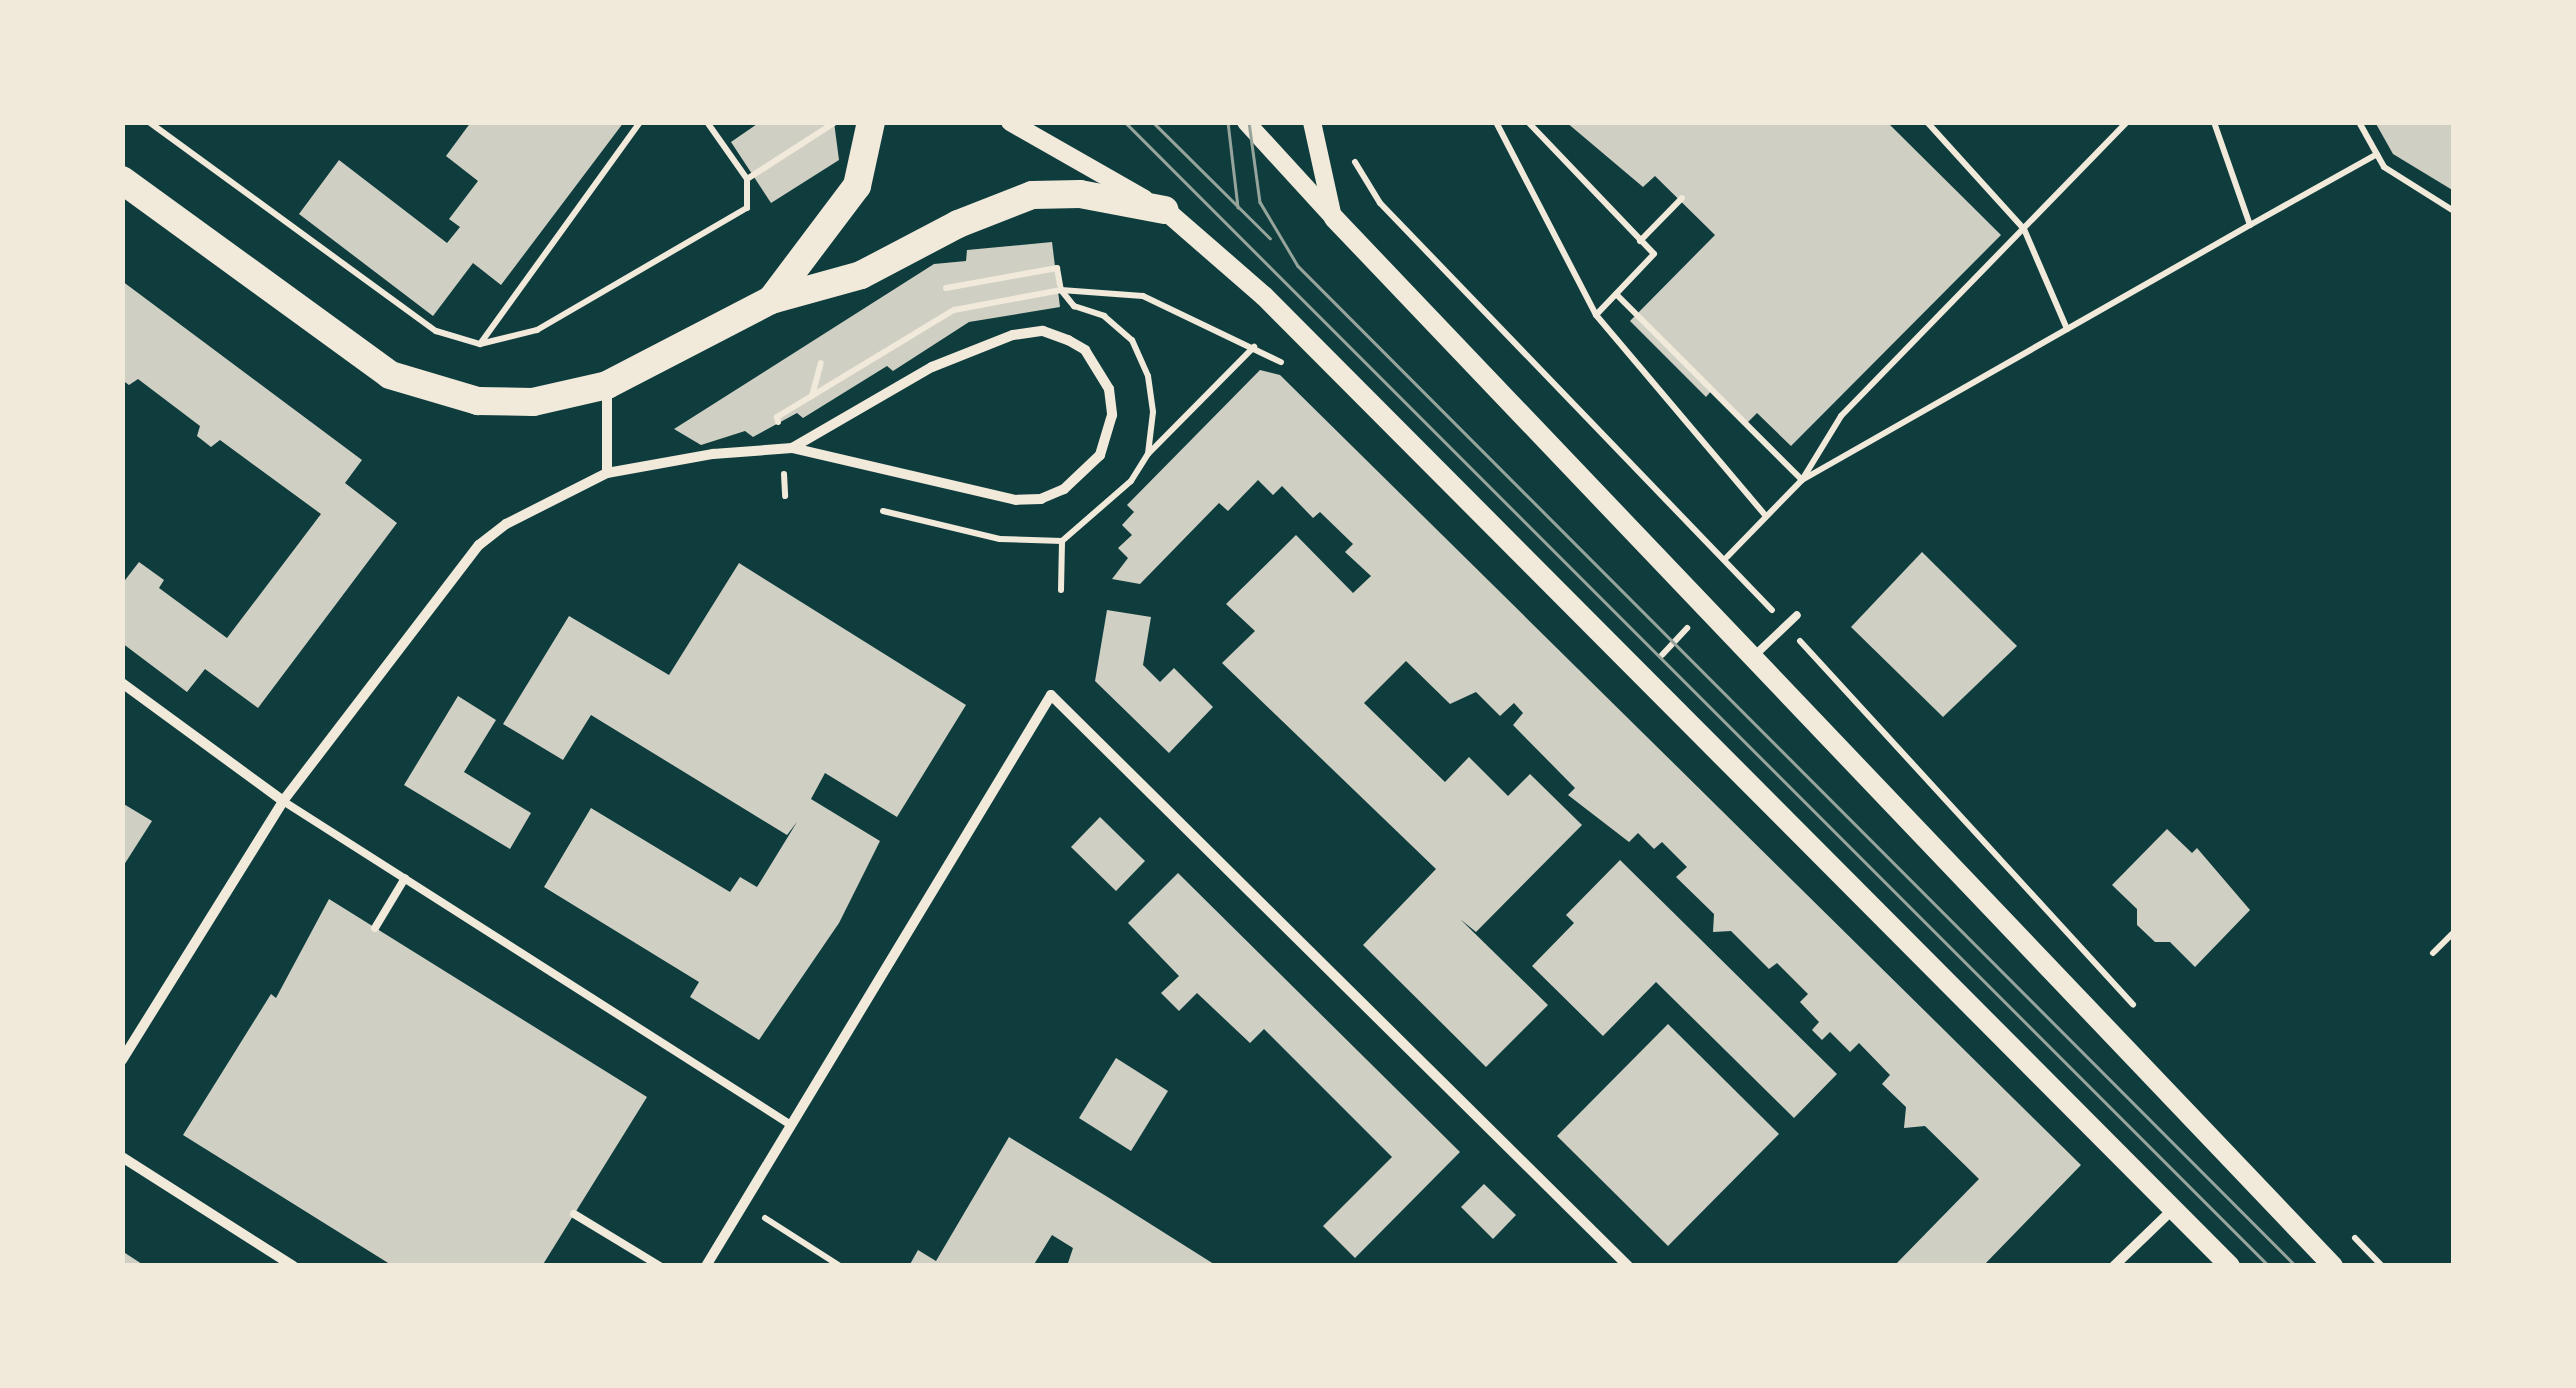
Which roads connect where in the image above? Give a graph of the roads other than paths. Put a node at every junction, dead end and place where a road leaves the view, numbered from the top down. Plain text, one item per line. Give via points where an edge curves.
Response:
1 (871, 122) edge
2 (1010, 122) edge
3 (1246, 122) edge
4 (1312, 122) edge
5 (122, 180) edge
6 (1165, 210) junction
7 (1334, 218) junction
8 (771, 300) junction
9 (607, 385) junction
10 (792, 448) junction
11 (607, 473) junction
12 (1797, 616) dead end
13 (1754, 656) junction
14 (122, 683) edge
15 (282, 801) junction
16 (404, 878) junction
17 (376, 928) dead end
18 (122, 1060) edge
19 (791, 1126) junction
20 (122, 1158) edge
21 (2173, 1209) junction
22 (574, 1214) dead end
23 (293, 1266) edge
24 (660, 1266) edge
25 (706, 1266) edge
26 (1628, 1266) edge
27 (2114, 1266) edge
28 (2230, 1266) edge
29 (2333, 1266) edge

1 - 8 highway via 856,186
2 - 6 street
3 - 7 street
4 - 7 street
5 - 9 highway via 390,374 478,401 533,402
6 - 8 highway via 1080,194 1032,195 958,224 861,276
6 - 21 main road via 1264,296
7 - 13 main road
8 - 9 highway
9 - 11 street
10 - 10 street via 1016,500 1041,498 1064,489 1100,455 1112,415 1109,389 1085,350 1068,340 1043,332 1013,335 932,367
10 - 11 street
11 - 15 street via 522,514 479,546
12 - 13 lane
13 - 29 main road via 2029,953
14 - 15 street
15 - 16 lane
15 - 18 street
16 - 17 lane
16 - 19 lane
19 - 25 street
19 - 26 street via 1052,695
20 - 23 street
21 - 27 street
21 - 28 main road
22 - 24 lane

